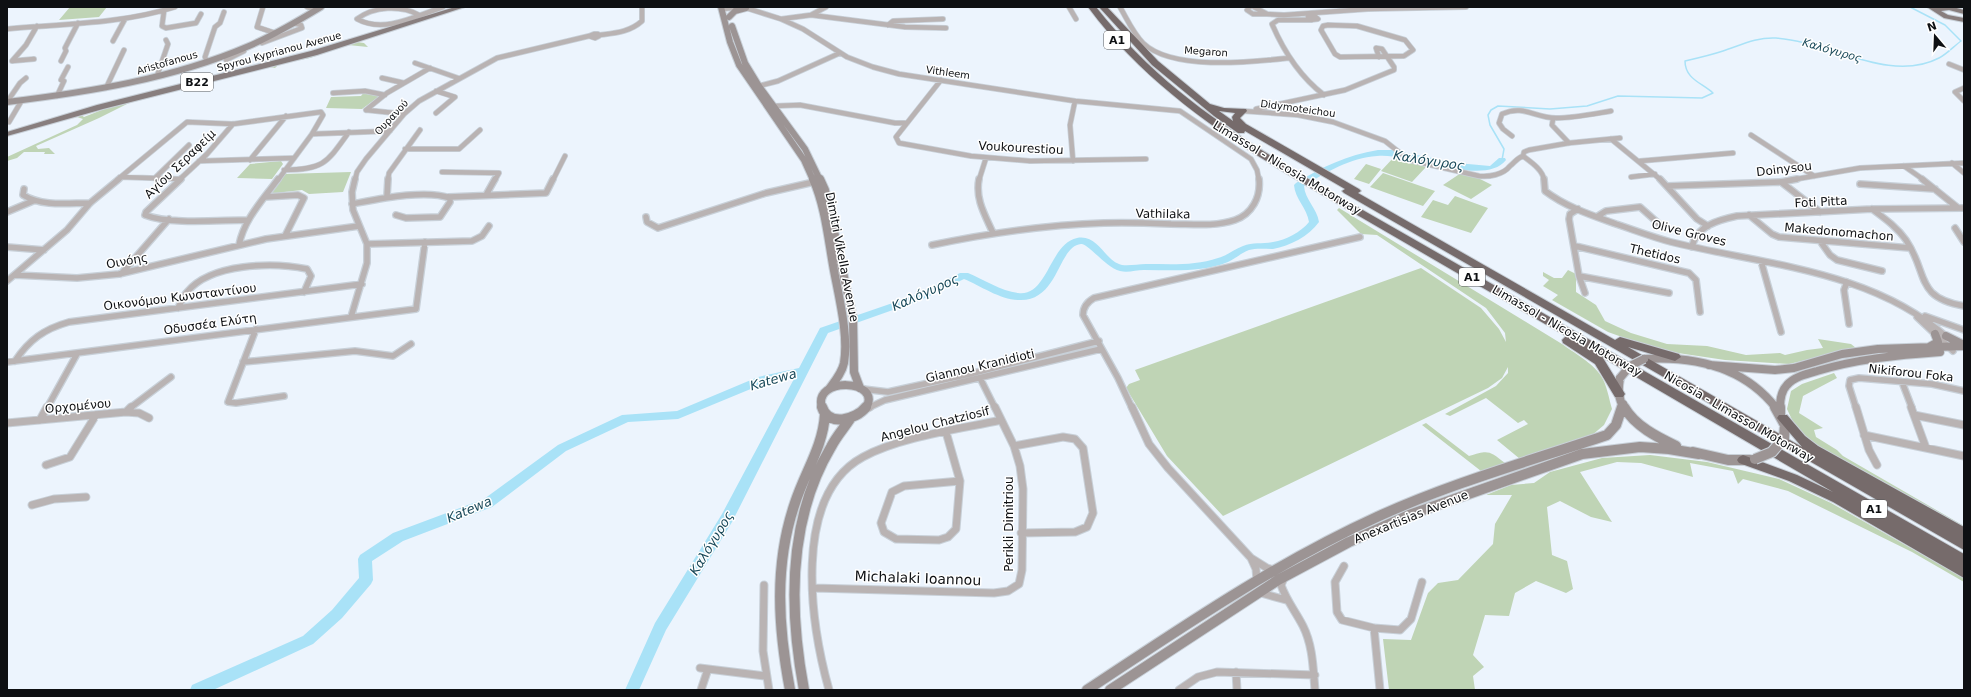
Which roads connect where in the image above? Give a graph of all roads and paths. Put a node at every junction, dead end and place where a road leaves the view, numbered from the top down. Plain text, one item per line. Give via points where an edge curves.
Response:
1 (175, 7) edge
2 (263, 7) edge
3 (307, 7) edge
4 (443, 7) edge
5 (454, 7) edge
6 (462, 7) edge
7 (642, 7) edge
8 (826, 7) edge
9 (1070, 7) edge
10 (1092, 7) edge
11 (1103, 7) edge
12 (1108, 7) edge
13 (1120, 7) edge
14 (1250, 7) edge
15 (1254, 7) edge
16 (1466, 7) edge
17 (1930, 7) edge
18 (724, 8) edge
19 (744, 8) edge
20 (1947, 8) edge
21 (318, 9) edge
22 (164, 11) junction
23 (224, 12) dead end
24 (1938, 12) junction
25 (1963, 12) edge
26 (202, 14) dead end
27 (1267, 14) junction
28 (419, 15) junction
29 (811, 15) junction
30 (729, 17) junction
31 (1311, 17) junction
32 (125, 19) junction
33 (781, 19) junction
34 (1076, 19) dead end
35 (943, 20) dead end
36 (1964, 21) edge
37 (78, 23) junction
38 (294, 23) junction
39 (191, 24) junction
40 (888, 25) junction
41 (37, 26) junction
42 (946, 28) dead end
43 (7, 29) edge
44 (188, 32) dead end
45 (1126, 32) junction
46 (275, 33) junction
47 (600, 35) junction
48 (589, 36) junction
49 (166, 40) dead end
50 (113, 41) dead end
51 (124, 50) dead end
52 (840, 53) junction
53 (1379, 57) junction
54 (1387, 57) junction
55 (1289, 58) junction
56 (34, 59) dead end
57 (226, 60) dead end
58 (61, 61) dead end
59 (207, 62) junction
60 (415, 63) dead end
61 (1949, 64) dead end
62 (68, 67) dead end
63 (430, 68) junction
64 (1964, 70) edge
65 (157, 76) junction
66 (26, 78) dead end
67 (382, 78) dead end
68 (458, 78) junction
69 (941, 80) junction
70 (404, 83) junction
71 (759, 86) junction
72 (106, 88) junction
73 (1964, 88) edge
74 (436, 91) junction
75 (333, 93) dead end
76 (385, 95) junction
77 (1324, 95) junction
78 (57, 96) junction
79 (22, 100) junction
80 (1200, 100) junction
81 (1075, 101) junction
82 (1964, 101) edge
83 (7, 102) edge
84 (774, 106) junction
85 (1180, 111) joint
86 (1243, 111) junction
87 (1611, 111) dead end
88 (436, 113) dead end
89 (404, 114) junction
90 (286, 116) junction
91 (1553, 119) junction
92 (10, 122) edge
93 (907, 123) junction
94 (233, 124) junction
95 (420, 130) dead end
96 (480, 130) dead end
97 (7, 131) edge
98 (390, 131) junction
99 (349, 132) junction
100 (7, 134) edge
101 (312, 134) junction
102 (1751, 135) dead end
103 (1512, 136) dead end
104 (1620, 138) dead end
105 (1611, 139) junction
106 (1569, 143) junction
107 (189, 145) dead end
108 (405, 149) junction
109 (1733, 153) dead end
110 (565, 156) dead end
111 (1523, 156) junction
112 (293, 158) junction
113 (986, 158) junction
114 (1146, 159) dead end
115 (250, 160) junction
116 (199, 161) junction
117 (1073, 161) junction
118 (1640, 161) junction
119 (1952, 163) junction
120 (1964, 163) edge
121 (1904, 166) junction
122 (284, 170) junction
123 (1314, 170) junction
124 (442, 172) dead end
125 (1964, 173) edge
126 (1655, 174) junction
127 (1814, 176) junction
128 (120, 177) junction
129 (156, 177) junction
130 (1631, 177) dead end
131 (180, 179) junction
132 (814, 182) junction
133 (1781, 182) junction
134 (1860, 184) dead end
135 (1667, 186) junction
136 (24, 189) dead end
137 (1935, 189) junction
138 (1346, 191) junction
139 (486, 195) junction
140 (387, 196) junction
141 (265, 197) junction
142 (449, 197) junction
143 (1332, 198) junction
144 (33, 201) junction
145 (90, 203) junction
146 (352, 204) junction
147 (1956, 207) junction
148 (1964, 208) edge
149 (1578, 209) junction
150 (1872, 209) junction
151 (7, 212) edge
152 (1820, 212) junction
153 (396, 215) dead end
154 (1749, 215) junction
155 (1598, 216) junction
156 (646, 217) dead end
157 (169, 219) junction
158 (248, 220) junction
159 (1658, 223) dead end
160 (1413, 225) junction
161 (359, 226) junction
162 (489, 226) dead end
163 (1708, 226) junction
164 (1956, 228) dead end
165 (993, 233) junction
166 (284, 236) junction
167 (1360, 237) dead end
168 (1820, 241) junction
169 (425, 242) junction
170 (1964, 242) edge
171 (367, 244) junction
172 (239, 245) junction
173 (932, 245) dead end
174 (1575, 246) junction
175 (7, 247) edge
176 (1692, 247) junction
177 (1910, 248) junction
178 (44, 250) junction
179 (1761, 261) junction
180 (1882, 271) dead end
181 (122, 274) junction
182 (15, 275) junction
183 (1580, 276) junction
184 (7, 281) edge
185 (1847, 282) junction
186 (362, 284) junction
187 (304, 292) junction
188 (1585, 293) dead end
189 (1669, 293) dead end
190 (1876, 294) junction
191 (1964, 306) edge
192 (178, 308) junction
193 (1700, 312) dead end
194 (1918, 314) junction
195 (351, 317) junction
196 (1850, 324) dead end
197 (256, 329) junction
198 (1964, 330) edge
199 (1781, 332) dead end
200 (1936, 334) junction
201 (1946, 336) joint
202 (1098, 341) junction
203 (412, 344) dead end
204 (1929, 347) junction
205 (1959, 348) edge
206 (1101, 349) junction
207 (77, 354) junction
208 (1675, 357) junction
209 (15, 361) junction
210 (7, 362) edge
211 (243, 362) junction
212 (1709, 365) junction
213 (970, 374) junction
214 (171, 377) dead end
215 (980, 378) junction
216 (1902, 382) junction
217 (862, 388) junction
218 (829, 389) junction
219 (1964, 391) edge
220 (284, 396) dead end
221 (1621, 399) junction
222 (866, 409) junction
223 (126, 412) junction
224 (825, 414) junction
225 (96, 415) junction
226 (1914, 415) junction
227 (1782, 416) junction
228 (149, 418) dead end
229 (850, 418) junction
230 (40, 420) junction
231 (1001, 420) junction
232 (7, 423) edge
233 (1964, 425) edge
234 (946, 432) junction
235 (1864, 435) junction
236 (1014, 446) junction
237 (1926, 448) junction
238 (1699, 454) junction
239 (1964, 456) edge
240 (1749, 460) junction
241 (46, 465) dead end
242 (1877, 465) dead end
243 (960, 481) junction
244 (86, 497) dead end
245 (32, 505) dead end
246 (1021, 533) junction
247 (1964, 533) edge
248 (1964, 546) edge
249 (1251, 558) junction
250 (1964, 561) edge
251 (1344, 566) dead end
252 (1964, 572) edge
253 (1281, 573) junction
254 (1422, 582) dead end
255 (1019, 584) joint
256 (764, 585) dead end
257 (1259, 587) junction
258 (814, 588) junction
259 (1286, 600) junction
260 (1374, 628) junction
261 (1236, 672) junction
262 (1315, 675) junction
263 (765, 676) junction
264 (701, 690) edge
265 (769, 690) edge
266 (790, 690) edge
267 (804, 690) edge
268 (829, 690) edge
269 (1087, 690) edge
270 (1110, 690) edge
271 (1179, 690) edge
272 (1237, 690) edge
273 (1315, 690) edge
274 (1380, 690) edge

1 - 22 street
2 - 46 street via 257,28
3 - 21 street
4 - 28 street
5 - 97 main road, Spyrou Kyprianou Avenue / B22 via 326,47
6 - 100 main road, Spyrou Kyprianou Avenue / B22 via 314,53 100,107
7 - 47 street via 642,21 638,25
8 - 29 street
9 - 34 street
10 - 143 highway, Limassol - Nicosia Motorway / A1 via 1129,52 1179,98 1230,138
11 - 45 highway, Nicosia - Limassol Motorway / A1
12 - 45 highway
13 - 55 street, Megaron via 1141,40 1148,47 1163,54 1187,60 1221,62 1257,62
14 - 27 street via 1247,10 1250,13
15 - 27 street
16 - 31 street via 1368,9
17 - 24 main road
18 - 19 street, Vithleem
18 - 30 main road, Dimitri Vikella Avenue
18 - 132 main road, Dimitri Vikella Avenue via 730,42 739,65 804,160
19 - 30 main road via 735,11
19 - 33 street, Vithleem
20 - 24 main road via 1940,8
20 - 25 main road
21 - 38 main road, Aristofanous
22 - 32 street
22 - 39 street via 163,27
23 - 59 street via 220,23 215,27 205,57
24 - 36 main road
26 - 39 street via 198,21
27 - 31 street
28 - 28 street via 412,10 374,10 360,16 358,20 380,26
29 - 33 street
29 - 40 street
30 - 71 main road, Dimitri Vikella Avenue via 740,52
31 - 55 street via 1272,22
32 - 37 street
32 - 50 street
33 - 52 street, Vithleem
35 - 40 street via 893,21
37 - 41 street
37 - 58 street
38 - 46 main road, Aristofanous
38 - 57 street via 301,25 302,28
39 - 44 street
40 - 42 street
41 - 43 street
41 - 56 street via 26,45 12,61
45 - 80 highway, Nicosia - Limassol Motorway / A1 via 1155,63
46 - 59 main road, Aristofanous
47 - 48 street, Ουρανού
47 - 48 street via 595,40
48 - 68 street, Ουρανού via 497,58
49 - 65 street via 168,44
51 - 72 street
52 - 69 street, Vithleem via 884,70
52 - 71 street via 778,81
53 - 54 street
53 - 54 street via 1376,48 1381,49
53 - 54 street via 1338,57 1321,28 1328,25 1353,25 1405,40 1413,49 1406,55
54 - 77 street via 1394,68 1392,71 1356,86
55 - 77 street
59 - 65 main road, Aristofanous
60 - 63 street
61 - 64 street
62 - 78 street via 61,80 64,84
63 - 68 street
63 - 70 street
65 - 72 main road, Aristofanous
66 - 83 street
67 - 70 street
68 - 74 street, Ουρανού
69 - 81 street, Vithleem
69 - 93 street
70 - 76 street
71 - 84 main road, Dimitri Vikella Avenue
72 - 78 main road, Aristofanous
73 - 82 street via 1955,92
74 - 88 street via 456,97
74 - 89 street, Ουρανού
75 - 76 street via 365,90
76 - 89 street via 366,110
77 - 86 street
78 - 79 main road, Aristofanous
79 - 83 main road, Aristofanous
79 - 92 street
80 - 86 highway via 1223,110
80 - 123 highway, Nicosia - Limassol Motorway / A1 via 1238,129
81 - 85 street, Vithleem
81 - 117 street via 1070,125
84 - 93 street via 800,104 895,123
84 - 217 main road, Dimitri Vikella Avenue via 805,149 825,190 854,320 854,372
85 - 165 street, Vathilaka via 1251,159 1260,177 1260,188 1257,202 1250,212 1239,219 1210,224 1104,223 1047,226
86 - 111 street, Didymoteichou via 1334,121 1387,142 1399,154 1414,161 1486,176 1504,171 1516,158
86 - 123 highway via 1236,117 1237,121
87 - 91 street
89 - 98 street, Ουρανού
90 - 94 street
90 - 101 street via 321,112 323,115
90 - 115 street
91 - 103 street via 1526,110 1509,110 1498,120 1503,129
91 - 106 street via 1552,124
93 - 113 street, Voukourestiou via 896,137 897,141
94 - 116 street, Αγίου Σεραφείμ
94 - 128 street via 187,122
95 - 108 street
96 - 108 street via 459,149
98 - 99 street
98 - 146 street, Ουρανού via 358,172 352,192
99 - 101 street
99 - 122 street via 322,166 307,170
101 - 112 street
102 - 127 street
104 - 105 street, Didymoteichou
105 - 106 street, Didymoteichou
105 - 118 street
106 - 111 street, Didymoteichou via 1529,150 1524,152
107 - 129 street
108 - 140 street via 389,173
109 - 118 street
110 - 139 street via 546,193
111 - 149 street, Olive Groves via 1544,176 1545,191
112 - 115 street
112 - 122 street
113 - 117 street, Voukourestiou
113 - 165 street via 976,185 977,195
114 - 117 street, Voukourestiou
115 - 116 street
116 - 131 street, Αγίου Σεραφείμ
118 - 126 street
119 - 120 street, Doinysou
119 - 121 street, Doinysou
119 - 125 street
121 - 127 street, Doinysou via 1860,168
121 - 137 street
122 - 141 street
123 - 138 highway, Nicosia - Limassol Motorway / A1
123 - 160 highway
124 - 139 street via 499,173
126 - 130 street
126 - 135 street
127 - 133 street, Doinysou
128 - 129 street
128 - 145 street
129 - 131 street
131 - 157 street, Αγίου Σεραφείμ via 144,215 147,218
132 - 156 street via 766,193 658,228 647,222
132 - 218 main road, Dimitri Vikella Avenue via 823,212 844,324 844,362 840,374
133 - 135 street, Doinysou
133 - 152 street
134 - 137 street
135 - 163 street via 1697,219
136 - 144 street via 23,195
137 - 147 street
138 - 160 highway
138 - 248 highway, Nicosia - Limassol Motorway / A1
139 - 142 street
140 - 142 street
140 - 146 street
141 - 158 street
141 - 166 street via 301,195 304,198
142 - 153 street via 450,202 440,217 406,218
143 - 221 highway via 1443,268 1592,355 1603,367
143 - 250 highway, Limassol - Nicosia Motorway / A1
144 - 145 street
144 - 151 street
145 - 178 street via 67,230
146 - 161 street, Ουρανού
147 - 148 street, Foti Pitta
147 - 150 street, Foti Pitta
149 - 155 street, Olive Groves
149 - 174 street via 1569,216
150 - 152 street, Foti Pitta
150 - 177 street via 1902,235
152 - 154 street, Foti Pitta
154 - 163 street, Foti Pitta via 1728,218
154 - 168 street, Makedonomachon via 1776,236
155 - 159 street via 1606,211 1640,207
155 - 176 street, Olive Groves via 1654,237
157 - 158 street
157 - 181 street
158 - 172 street
160 - 208 highway via 1605,334 1629,345
161 - 166 street, Οινόης via 340,231
161 - 171 street, Ουρανού
162 - 169 street via 482,236 472,241
163 - 176 street, Foti Pitta via 1695,238
164 - 170 street
165 - 173 street, Vathilaka
166 - 172 street, Οινόης
167 - 202 street via 1094,298 1083,308 1082,315
168 - 177 street, Makedonomachon
168 - 180 street via 1837,260
169 - 171 street
169 - 195 street, Οδυσσέα Ελύτη via 416,309
171 - 186 street, Ουρανού via 367,263
172 - 181 street, Οινόης
174 - 183 street
174 - 193 street, Thetidos via 1689,273 1696,280
175 - 178 street
176 - 179 street, Olive Groves
177 - 191 street via 1931,294 1945,303
178 - 182 street
179 - 185 street, Olive Groves
179 - 199 street
181 - 182 street, Οινόης via 84,278
182 - 184 street
183 - 188 street
183 - 189 street
185 - 190 street, Olive Groves
185 - 196 street via 1844,290
186 - 187 street, Οικονόμου Κωνσταντίνου
186 - 195 street, Ουρανού
187 - 192 street, Οικονόμου Κωνσταντίνου
187 - 192 street via 311,276 307,269 292,265 245,267 206,278 192,286 185,293
190 - 194 street, Olive Groves
190 - 200 street, Olive Groves via 1917,317
192 - 209 street, Οικονόμου Κωνσταντίνου via 54,326 31,339
194 - 198 street
194 - 201 street, Olive Groves
195 - 197 street, Οδυσσέα Ελύτη
197 - 207 street, Οδυσσέα Ελύτη
197 - 211 street
200 - 204 main road via 1938,342
200 - 205 street, Olive Groves
201 - 205 main road
202 - 206 street
202 - 213 street, Giannou Kranidioti
203 - 211 street via 393,356 355,351
204 - 205 main road
204 - 212 main road via 1878,349 1842,354 1794,368 1775,370
205 - 227 main road via 1851,360 1804,375 1784,388 1779,405
206 - 215 street, Giannou Kranidioti
206 - 249 street via 1118,378 1149,444
207 - 209 street, Οδυσσέα Ελύτη
207 - 230 street
208 - 212 main road
208 - 221 main road, Anexartisias Avenue, bridge via 1644,359 1630,365 1620,378
209 - 210 street, Οδυσσέα Ελύτη
211 - 220 street via 228,402
212 - 227 main road via 1732,372 1753,385 1775,405
213 - 215 street
213 - 217 street, Giannou Kranidioti via 888,392
214 - 223 street via 163,387 139,400
215 - 222 street, Giannou Kranidioti via 885,400
215 - 231 street, Perikli Dimitriou
216 - 219 street, Nikiforou Foka via 1932,384
216 - 226 street
216 - 235 street, Nikiforou Foka via 1859,378 1849,382
217 - 218 main road via 849,384
217 - 222 main road via 868,397
218 - 224 main road via 820,402 820,408
221 - 238 main road via 1633,418 1650,432
221 - 253 main road, Anexartisias Avenue via 1615,429 1607,434 1516,464 1398,508 1347,531
222 - 229 main road
223 - 225 street, Ορχομένου
223 - 228 street, Ορχομένου via 139,413
224 - 229 main road via 832,418
224 - 266 main road via 821,444 796,500 788,526 780,576 779,621
225 - 230 street, Ορχομένου
225 - 241 street via 70,457
226 - 233 street
226 - 237 street
227 - 240 main road, bridge via 1787,431 1775,451 1763,458
227 - 247 highway via 1801,439 1819,453
229 - 267 main road via 833,443 813,488 806,506 798,545 794,614
230 - 232 street, Ορχομένου
231 - 234 street, Angelou Chatziosif
231 - 236 street, Perikli Dimitriou
234 - 243 street
234 - 258 street, Angelou Chatziosif via 883,447 857,461 837,480 826,498 816,538
235 - 237 street
235 - 242 street, Nikiforou Foka
236 - 246 street, Perikli Dimitriou via 1023,489
236 - 246 street via 1063,437 1075,439 1083,448 1093,513 1087,527 1075,532
237 - 239 street
238 - 240 main road via 1728,460
238 - 253 main road, Anexartisias Avenue via 1674,448 1638,446 1582,454 1426,508
240 - 252 highway via 1837,499
243 - 243 street via 956,529 948,537 939,540 896,539 884,532 881,524 892,492 904,486
244 - 245 street via 54,499
246 - 255 street, Perikli Dimitriou via 1022,570
249 - 253 street
249 - 257 street
251 - 260 street via 1335,582 1337,612 1342,620
253 - 257 main road, Anexartisias Avenue
253 - 259 street via 1281,585
254 - 260 street via 1411,619 1400,630
255 - 258 street, Michalaki Ioannou via 1008,591 994,593
256 - 263 street via 762,628
257 - 259 street
257 - 269 main road, Anexartisias Avenue
257 - 270 main road, Anexartisias Avenue
258 - 268 street, Angelou Chatziosif via 815,613 824,674
259 - 262 street via 1303,627 1311,648
260 - 274 street
261 - 262 street
261 - 271 street via 1217,672 1198,677
261 - 272 street
262 - 273 street
263 - 264 street via 704,668
263 - 265 street

